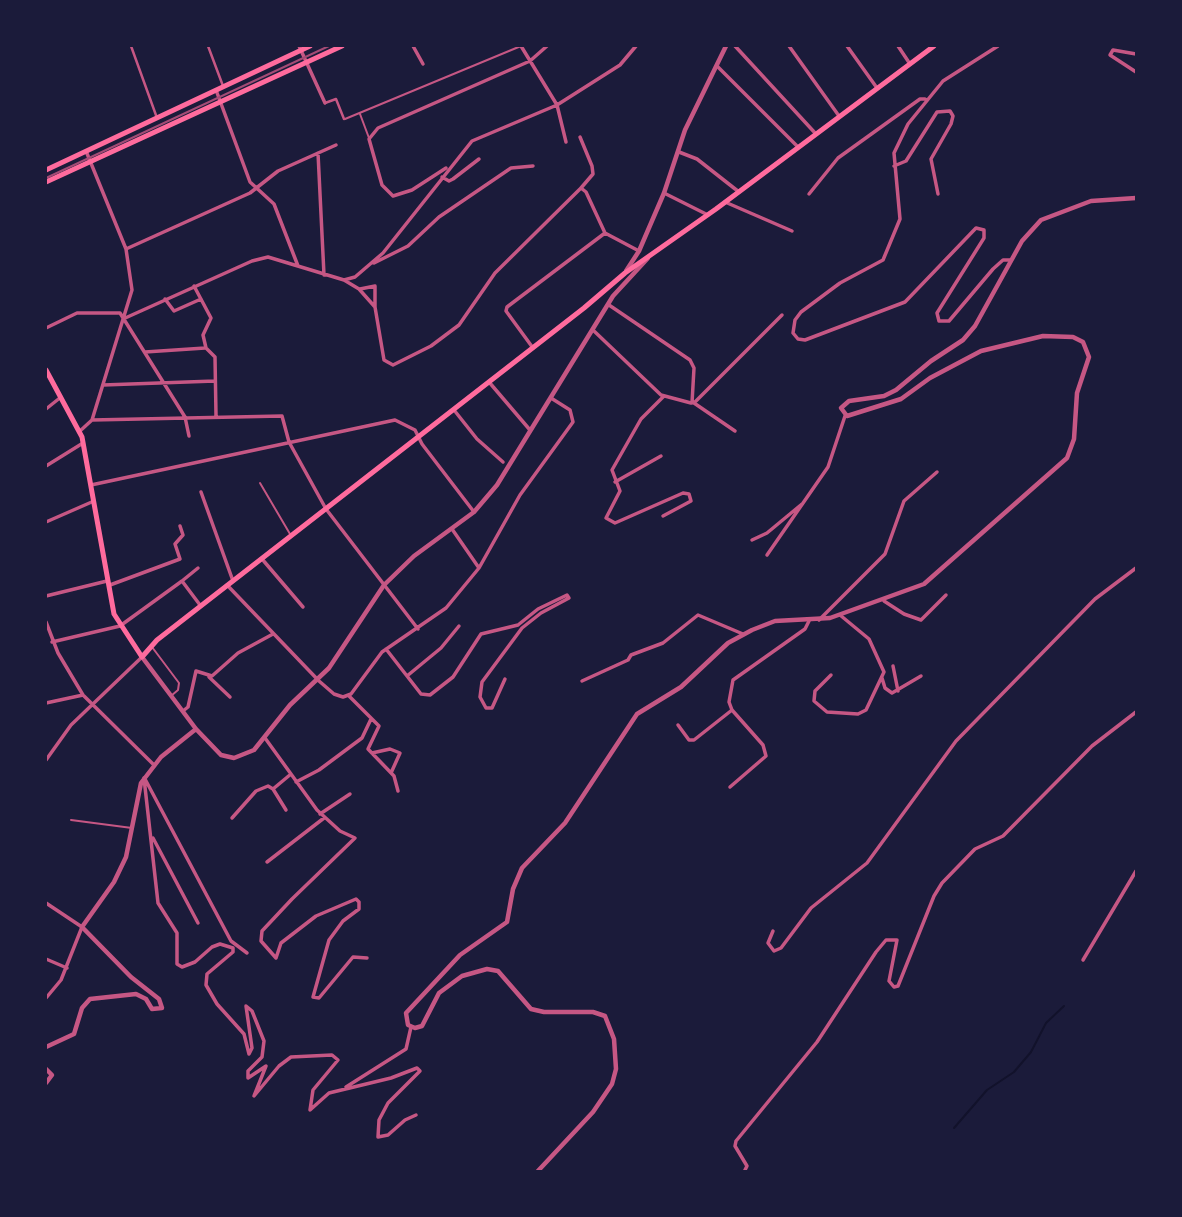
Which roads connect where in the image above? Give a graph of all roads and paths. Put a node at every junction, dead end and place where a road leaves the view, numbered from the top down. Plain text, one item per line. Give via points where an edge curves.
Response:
1 (131, 46) edge
2 (208, 46) edge
3 (310, 46) edge
4 (342, 46) edge
5 (413, 46) edge
6 (521, 46) edge
7 (547, 46) edge
8 (636, 46) edge
9 (726, 46) edge
10 (735, 46) edge
11 (789, 46) edge
12 (847, 46) edge
13 (898, 46) edge
14 (934, 46) edge
15 (998, 46) edge
16 (300, 48) edge
17 (1136, 54) edge
18 (530, 61) junction
19 (305, 62) junction
20 (424, 64) dead end
21 (910, 64) junction
22 (717, 66) junction
23 (1136, 72) edge
24 (223, 86) junction
25 (877, 88) junction
26 (216, 89) junction
27 (925, 99) junction
28 (220, 100) junction
29 (325, 103) joint
30 (557, 105) junction
31 (360, 113) junction
32 (839, 116) junction
33 (156, 118) junction
34 (344, 119) joint
35 (816, 134) junction
36 (580, 137) dead end
37 (369, 139) junction
38 (566, 142) dead end
39 (336, 145) dead end
40 (798, 147) junction
41 (86, 151) junction
42 (677, 151) junction
43 (318, 153) junction
44 (479, 159) dead end
45 (92, 161) junction
46 (451, 165) junction
47 (533, 166) dead end
48 (894, 166) junction
49 (46, 170) edge
50 (442, 177) junction
51 (46, 182) edge
52 (255, 188) junction
53 (581, 188) junction
54 (739, 192) junction
55 (664, 193) junction
56 (809, 194) dead end
57 (938, 194) dead end
58 (1136, 198) edge
59 (725, 202) junction
60 (708, 215) junction
61 (792, 231) dead end
62 (605, 233) junction
63 (126, 248) junction
64 (639, 251) junction
65 (645, 260) junction
66 (1010, 260) junction
67 (372, 264) junction
68 (298, 266) junction
69 (625, 273) junction
70 (324, 275) junction
71 (344, 281) junction
72 (194, 286) junction
73 (359, 289) junction
74 (597, 296) junction
75 (613, 296) junction
76 (165, 299) junction
77 (201, 299) junction
78 (609, 305) junction
79 (375, 307) junction
80 (782, 314) dead end
81 (123, 319) junction
82 (46, 328) edge
83 (594, 331) junction
84 (206, 348) junction
85 (533, 348) junction
86 (145, 352) junction
87 (46, 370) edge
88 (215, 381) junction
89 (489, 382) junction
90 (166, 383) junction
91 (103, 385) junction
92 (664, 396) junction
93 (61, 397) junction
94 (551, 398) junction
95 (693, 403) junction
96 (46, 409) edge
97 (454, 410) junction
98 (216, 415) junction
99 (845, 416) junction
100 (186, 417) junction
101 (92, 420) junction
102 (530, 430) junction
103 (80, 431) junction
104 (736, 431) dead end
105 (189, 436) dead end
106 (418, 437) junction
107 (289, 442) junction
108 (83, 443) junction
109 (661, 456) dead end
110 (502, 462) dead end
111 (46, 466) edge
112 (937, 472) dead end
113 (615, 482) junction
114 (260, 483) dead end
115 (91, 485) junction
116 (201, 492) dead end
117 (94, 501) junction
118 (804, 503) junction
119 (326, 509) junction
120 (474, 512) junction
121 (663, 516) dead end
122 (46, 522) edge
123 (180, 526) dead end
124 (452, 529) junction
125 (291, 535) junction
126 (752, 540) dead end
127 (767, 555) dead end
128 (262, 559) junction
129 (198, 568) dead end
130 (479, 568) junction
131 (1136, 568) edge
132 (183, 582) junction
133 (230, 583) junction
134 (107, 584) junction
135 (384, 585) junction
136 (946, 595) dead end
137 (46, 596) edge
138 (884, 601) junction
139 (201, 606) junction
140 (303, 607) dead end
141 (840, 615) junction
142 (809, 621) junction
143 (819, 621) junction
144 (46, 622) edge
145 (120, 626) junction
146 (459, 626) dead end
147 (418, 629) junction
148 (273, 634) junction
149 (743, 634) junction
150 (52, 642) junction
151 (151, 646) junction
152 (386, 649) junction
153 (142, 657) junction
154 (893, 666) dead end
155 (831, 675) dead end
156 (208, 676) junction
157 (407, 676) junction
158 (882, 676) junction
159 (921, 676) dead end
160 (505, 679) dead end
161 (319, 681) junction
162 (582, 681) dead end
163 (898, 691) junction
164 (83, 695) junction
165 (348, 695) junction
166 (170, 696) junction
167 (230, 697) dead end
168 (46, 703) edge
169 (95, 703) junction
170 (732, 710) junction
171 (182, 712) junction
172 (1136, 712) edge
173 (371, 719) junction
174 (678, 725) dead end
175 (195, 729) junction
176 (265, 738) junction
177 (372, 753) junction
178 (46, 760) edge
179 (154, 765) junction
180 (391, 773) junction
181 (290, 774) junction
182 (144, 778) junction
183 (296, 782) junction
184 (730, 787) dead end
185 (273, 789) junction
186 (398, 791) dead end
187 (349, 794) dead end
188 (286, 810) dead end
189 (320, 814) junction
190 (232, 818) dead end
191 (324, 818) junction
192 (71, 820) dead end
193 (133, 828) junction
194 (151, 834) junction
195 (267, 862) dead end
196 (1136, 871) edge
197 (46, 903) edge
198 (198, 923) dead end
199 (82, 927) junction
200 (773, 931) dead end
201 (247, 953) dead end
202 (367, 958) dead end
203 (46, 960) edge
204 (1083, 960) dead end
205 (66, 968) junction
206 (46, 998) edge
207 (411, 1027) junction
208 (46, 1047) edge
209 (46, 1069) edge
210 (46, 1083) edge
211 (346, 1087) junction
212 (416, 1115) dead end
213 (537, 1171) edge
214 (744, 1171) edge

1 - 33 street
2 - 24 street
3 - 16 main road
4 - 19 main road
5 - 20 street
6 - 18 street
6 - 31 lane
7 - 18 street
8 - 30 street via 620,65
9 - 22 street
10 - 35 street
11 - 32 street
12 - 25 street
13 - 21 street
14 - 21 main road
15 - 27 street via 948,77
16 - 19 street
16 - 24 main road
17 - 23 street via 1113,50 1110,55
18 - 30 street
18 - 37 street via 387,123
19 - 28 main road
19 - 29 street
21 - 25 main road
22 - 40 street
22 - 42 street
24 - 26 main road
25 - 32 main road
26 - 28 street
26 - 33 main road
27 - 48 street via 895,149
27 - 56 street via 837,159
28 - 45 main road
28 - 52 street
29 - 34 street via 337,99
30 - 38 street
30 - 46 street via 475,138
31 - 34 lane
31 - 37 lane
32 - 35 main road
33 - 41 main road
35 - 40 main road
36 - 53 street via 593,174
37 - 46 street via 382,185 393,196 412,190
39 - 43 street
40 - 54 main road
41 - 45 street
41 - 49 main road
42 - 54 street via 697,159
42 - 55 street
43 - 52 street via 278,171
43 - 70 street
44 - 50 street via 449,181
45 - 51 main road
45 - 63 street
46 - 50 street
47 - 67 street via 511,168 439,217 408,246
48 - 57 street via 906,161 937,112 950,111 951,124 932,159
48 - 66 street via 900,216 884,259 840,283 799,315 792,329 796,337 807,339 905,302 975,228 983,229 984,239 937,313 939,321 949,321 993,269
50 - 67 street
52 - 63 street
52 - 68 street via 274,204
53 - 62 street
53 - 79 street via 495,273 459,325 431,346 397,364 387,363
54 - 59 main road
55 - 60 street
55 - 64 street
58 - 66 street via 1091,201 1050,215 1031,229
59 - 60 main road
59 - 61 street
60 - 65 main road
62 - 64 street
62 - 85 street via 507,307
63 - 81 street via 132,290
64 - 65 street
64 - 69 street
65 - 69 main road
65 - 75 street
66 - 99 street via 963,340 896,390 845,402 841,408
67 - 71 street
68 - 70 street
68 - 72 street via 268,257
69 - 74 main road
70 - 71 street
71 - 73 street
72 - 76 street
72 - 77 street
73 - 79 street
73 - 79 street via 375,286
74 - 75 street
74 - 85 main road
75 - 78 street
76 - 77 street via 174,311
76 - 81 street
77 - 84 street via 211,318 203,335
78 - 83 street
78 - 95 street via 690,360
80 - 95 street
81 - 82 street via 120,313 77,313
81 - 86 street
81 - 91 street
83 - 92 street
83 - 94 street
84 - 86 street
84 - 88 street via 215,357
85 - 89 main road
86 - 90 street
87 - 93 main road
88 - 90 street
88 - 98 street
89 - 97 main road
89 - 102 street
90 - 91 street
90 - 100 street
91 - 101 street
92 - 95 street
92 - 113 street via 637,426 612,470
93 - 96 street
93 - 103 main road
94 - 102 street
94 - 130 street via 569,410 573,422 520,495
95 - 104 street
97 - 106 main road
97 - 110 street
98 - 100 street
98 - 107 street via 282,416
99 - 118 street via 828,467
99 - 138 street via 901,399 986,349 1050,335 1079,339 1089,352 1067,458 934,577
100 - 101 street
100 - 105 street
101 - 103 street
102 - 120 street via 497,485
103 - 108 main road
106 - 107 street via 411,426 391,420
106 - 119 main road
106 - 120 street
107 - 115 street
107 - 119 street
108 - 111 street
108 - 115 main road
109 - 113 street
112 - 143 street via 904,501 885,554
113 - 121 street via 620,491 607,513 610,523 689,494 691,501
114 - 125 lane
115 - 117 main road
116 - 133 street
117 - 122 street
117 - 134 main road
118 - 126 street
118 - 127 street
119 - 125 main road
119 - 135 street
120 - 124 street
123 - 134 street via 183,535 175,544 180,559
124 - 130 street
124 - 135 street
125 - 128 main road
128 - 133 main road
128 - 140 street
129 - 132 street
130 - 147 street via 446,608
131 - 200 street via 1095,598 956,741 867,863 811,908 774,951 768,943
132 - 139 street
132 - 145 street
133 - 139 main road
133 - 148 street
134 - 137 street
134 - 145 main road
135 - 147 street
135 - 161 street
136 - 138 street via 921,620
138 - 141 street
139 - 151 main road
141 - 143 street
141 - 158 street via 869,639 882,662
142 - 143 street
142 - 149 street via 775,621
142 - 170 street via 805,629 733,680
144 - 150 street
145 - 150 street
145 - 153 main road
146 - 157 street via 442,648
147 - 152 street
148 - 156 street
148 - 161 street
149 - 162 street via 698,615 663,643
149 - 207 street via 686,684 632,717 565,823 522,868 507,922 460,955 413,1003 405,1017
150 - 164 street
151 - 153 main road
151 - 166 lane via 179,683
152 - 157 street
152 - 165 street
153 - 166 street
153 - 169 street
154 - 163 street
155 - 158 street via 815,691 814,701 827,712 858,714 866,710
156 - 167 street
156 - 171 street via 196,671 188,707
157 - 160 street via 424,696 430,695 453,677 481,634 518,625 567,595 569,598 522,628 482,682 480,696 486,708 492,708
158 - 163 street via 885,688
159 - 163 street
161 - 165 street via 334,694
161 - 176 street via 290,705
164 - 168 street
164 - 169 street
165 - 173 street
166 - 171 street
169 - 178 street via 71,725
169 - 179 street
170 - 174 street via 694,740
170 - 184 street via 763,745 766,756
171 - 175 street
172 - 214 street via 1092,746 1003,836 975,849 942,883 894,987 888,981 897,940 886,940 817,1042 736,1141 745,1161
173 - 177 street via 379,726 368,749
173 - 183 street via 362,738
175 - 176 street via 221,755 234,758 254,750
175 - 179 street
176 - 181 street
177 - 180 street
177 - 180 street via 400,753
179 - 182 street
180 - 186 street
181 - 183 street
181 - 185 street
182 - 193 street via 135,800
182 - 194 street
182 - 201 street via 231,941
183 - 189 street
185 - 188 street
185 - 190 street via 268,786 256,791
187 - 189 street
189 - 191 street
191 - 195 street
191 - 202 street via 355,838 292,898 262,931 261,941 276,958 281,943 316,916 356,899 359,909 329,940 313,997 318,998 353,957
192 - 193 lane
193 - 199 street via 121,868
194 - 198 street
194 - 211 street via 158,903 177,933 177,964 182,967 195,962 220,944 233,948 206,974 206,985 244,1034 249,1054 253,1048 246,1006 252,1011 264,1041 262,1057 247,1078 266,1066 254,1096 279,1066 299,1054 338,1059 313,1090 310,1110 320,1099
196 - 204 street
197 - 199 street
199 - 205 street
199 - 208 street via 159,999 162,1008 152,1009 146,999 135,994 90,999 82,1007 74,1034
203 - 205 street
205 - 206 street
207 - 211 street via 406,1049
207 - 213 street via 425,1023 439,993 481,969 498,971 526,1005 537,1011 605,1016 614,1039 612,1084 593,1112
209 - 210 street via 52,1075
211 - 212 street via 369,1085 419,1068 388,1103 378,1137

